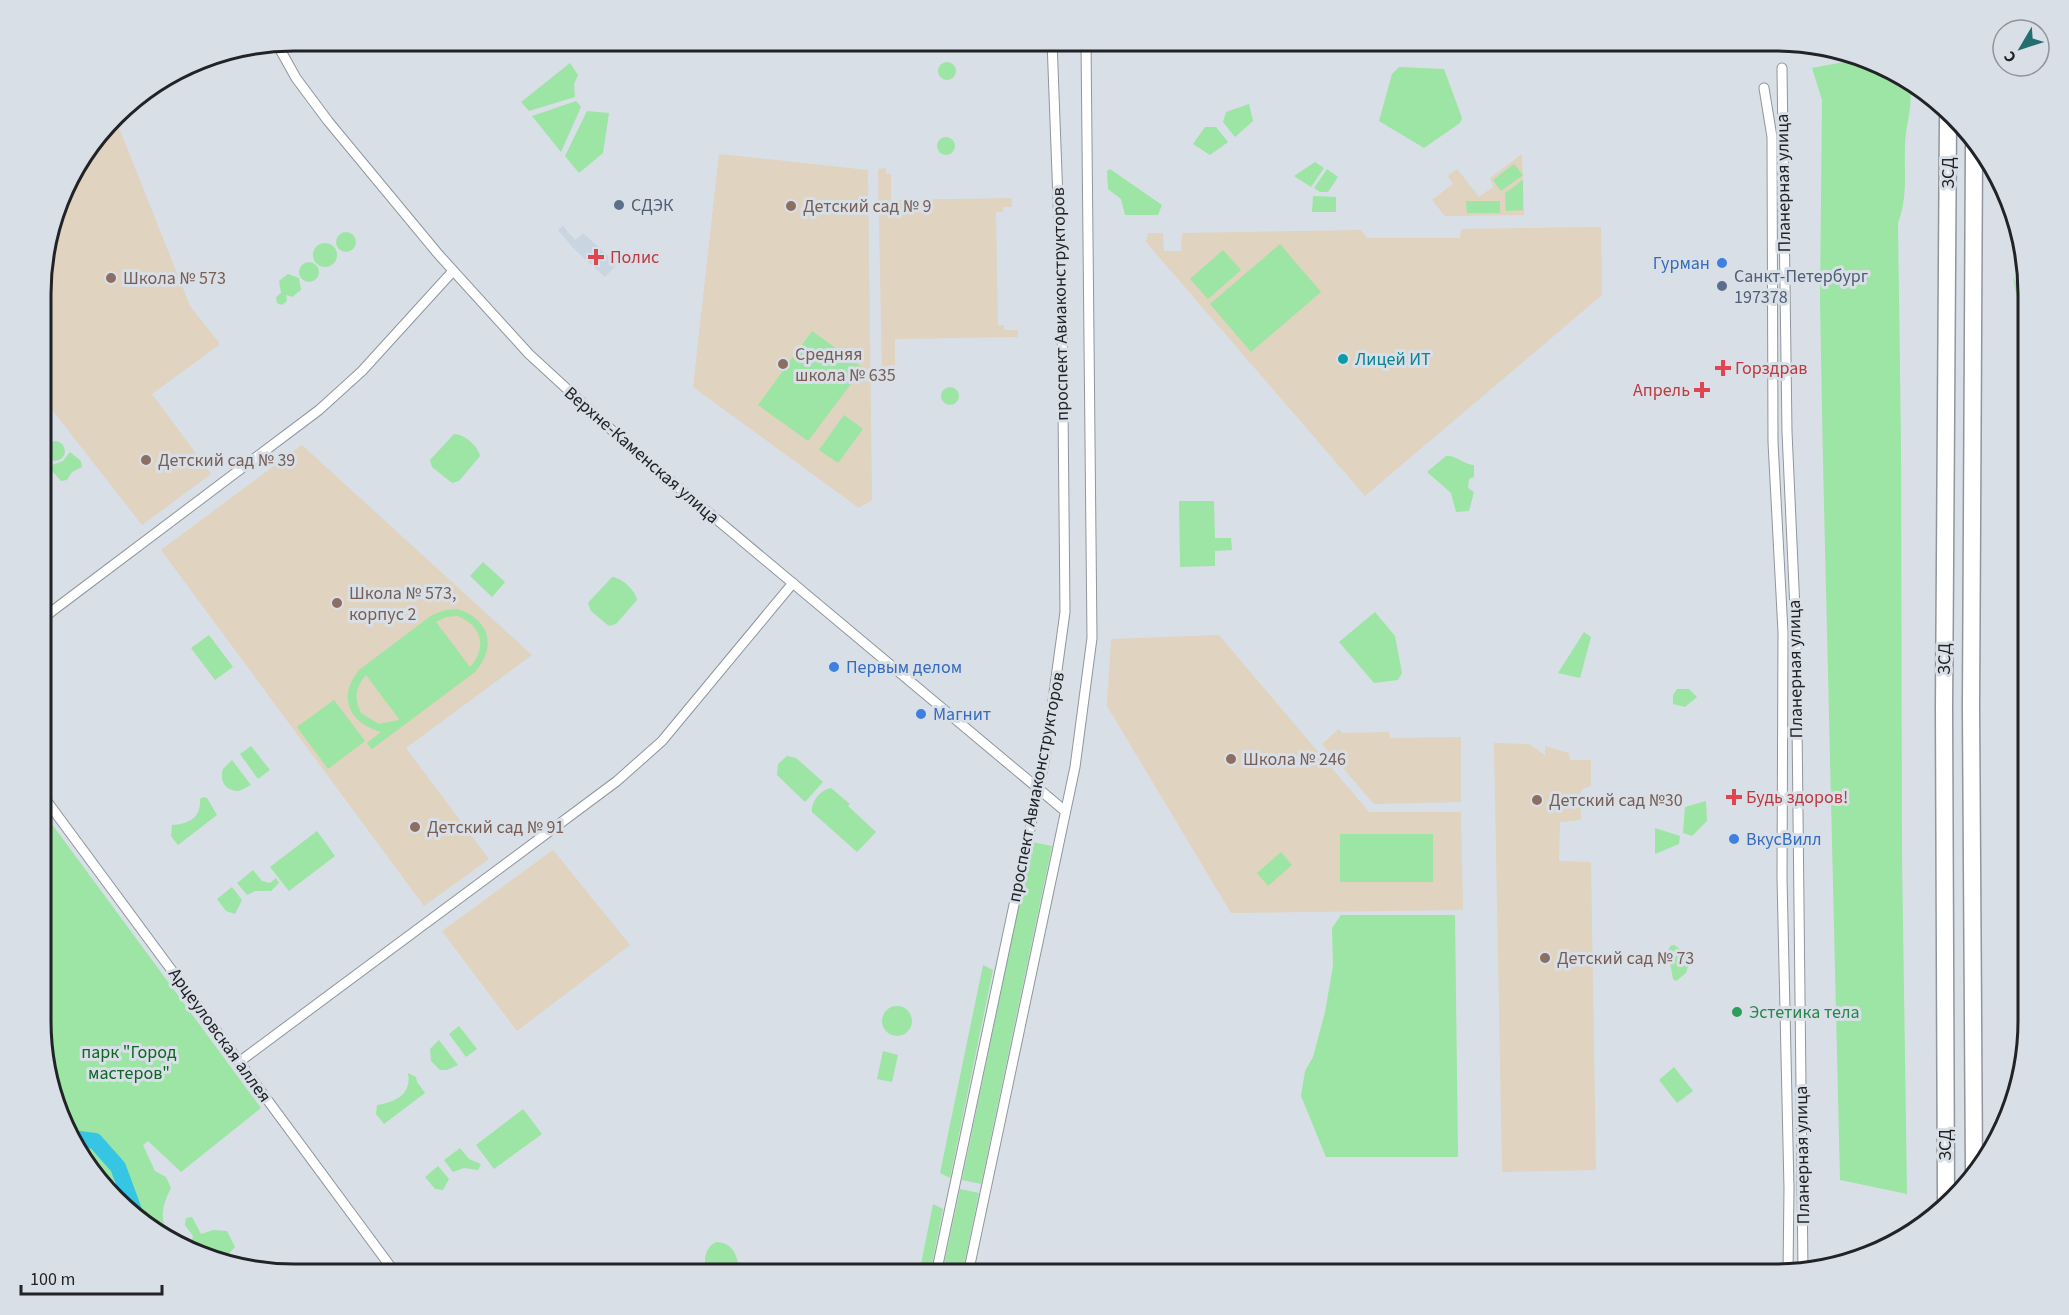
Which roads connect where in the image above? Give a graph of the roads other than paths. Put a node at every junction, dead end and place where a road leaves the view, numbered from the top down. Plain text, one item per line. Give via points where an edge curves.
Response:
1 (1052, 51) edge
2 (1086, 51) edge
3 (282, 52) edge
4 (1782, 68) dead end
5 (1764, 88) dead end
6 (1948, 123) edge
7 (1974, 155) edge
8 (453, 271) junction
9 (793, 584) junction
10 (51, 612) edge
11 (1038, 788) junction
12 (51, 807) edge
13 (1065, 811) junction
14 (239, 1062) junction
15 (1974, 1160) edge
16 (1946, 1194) edge
17 (1803, 1262) edge
18 (1788, 1263) edge
19 (389, 1264) edge
20 (938, 1264) edge
21 (970, 1264) edge

1 - 11 street, проспект Авиаконструкторов via 1062,306 1065,612
2 - 13 street, проспект Авиаконструкторов via 1093,609 1085,696
3 - 8 street, Верхне-Каменская улица via 308,95
4 - 17 street, Планерная улица via 1787,432 1796,632
5 - 18 street, Планерная улица via 1772,137 1772,437 1783,632
6 - 16 highway, ЗСД
7 - 15 highway, ЗСД
8 - 9 street, Верхне-Каменская улица via 573,396
8 - 10 street via 362,371 319,410
9 - 11 street, Верхне-Каменская улица
9 - 14 street via 662,741 617,781
11 - 13 street, Верхне-Каменская улица
11 - 20 street, проспект Авиаконструкторов
12 - 14 street, Арцеуловская аллея
13 - 21 street, проспект Авиаконструкторов
14 - 19 street, Арцеуловская аллея

